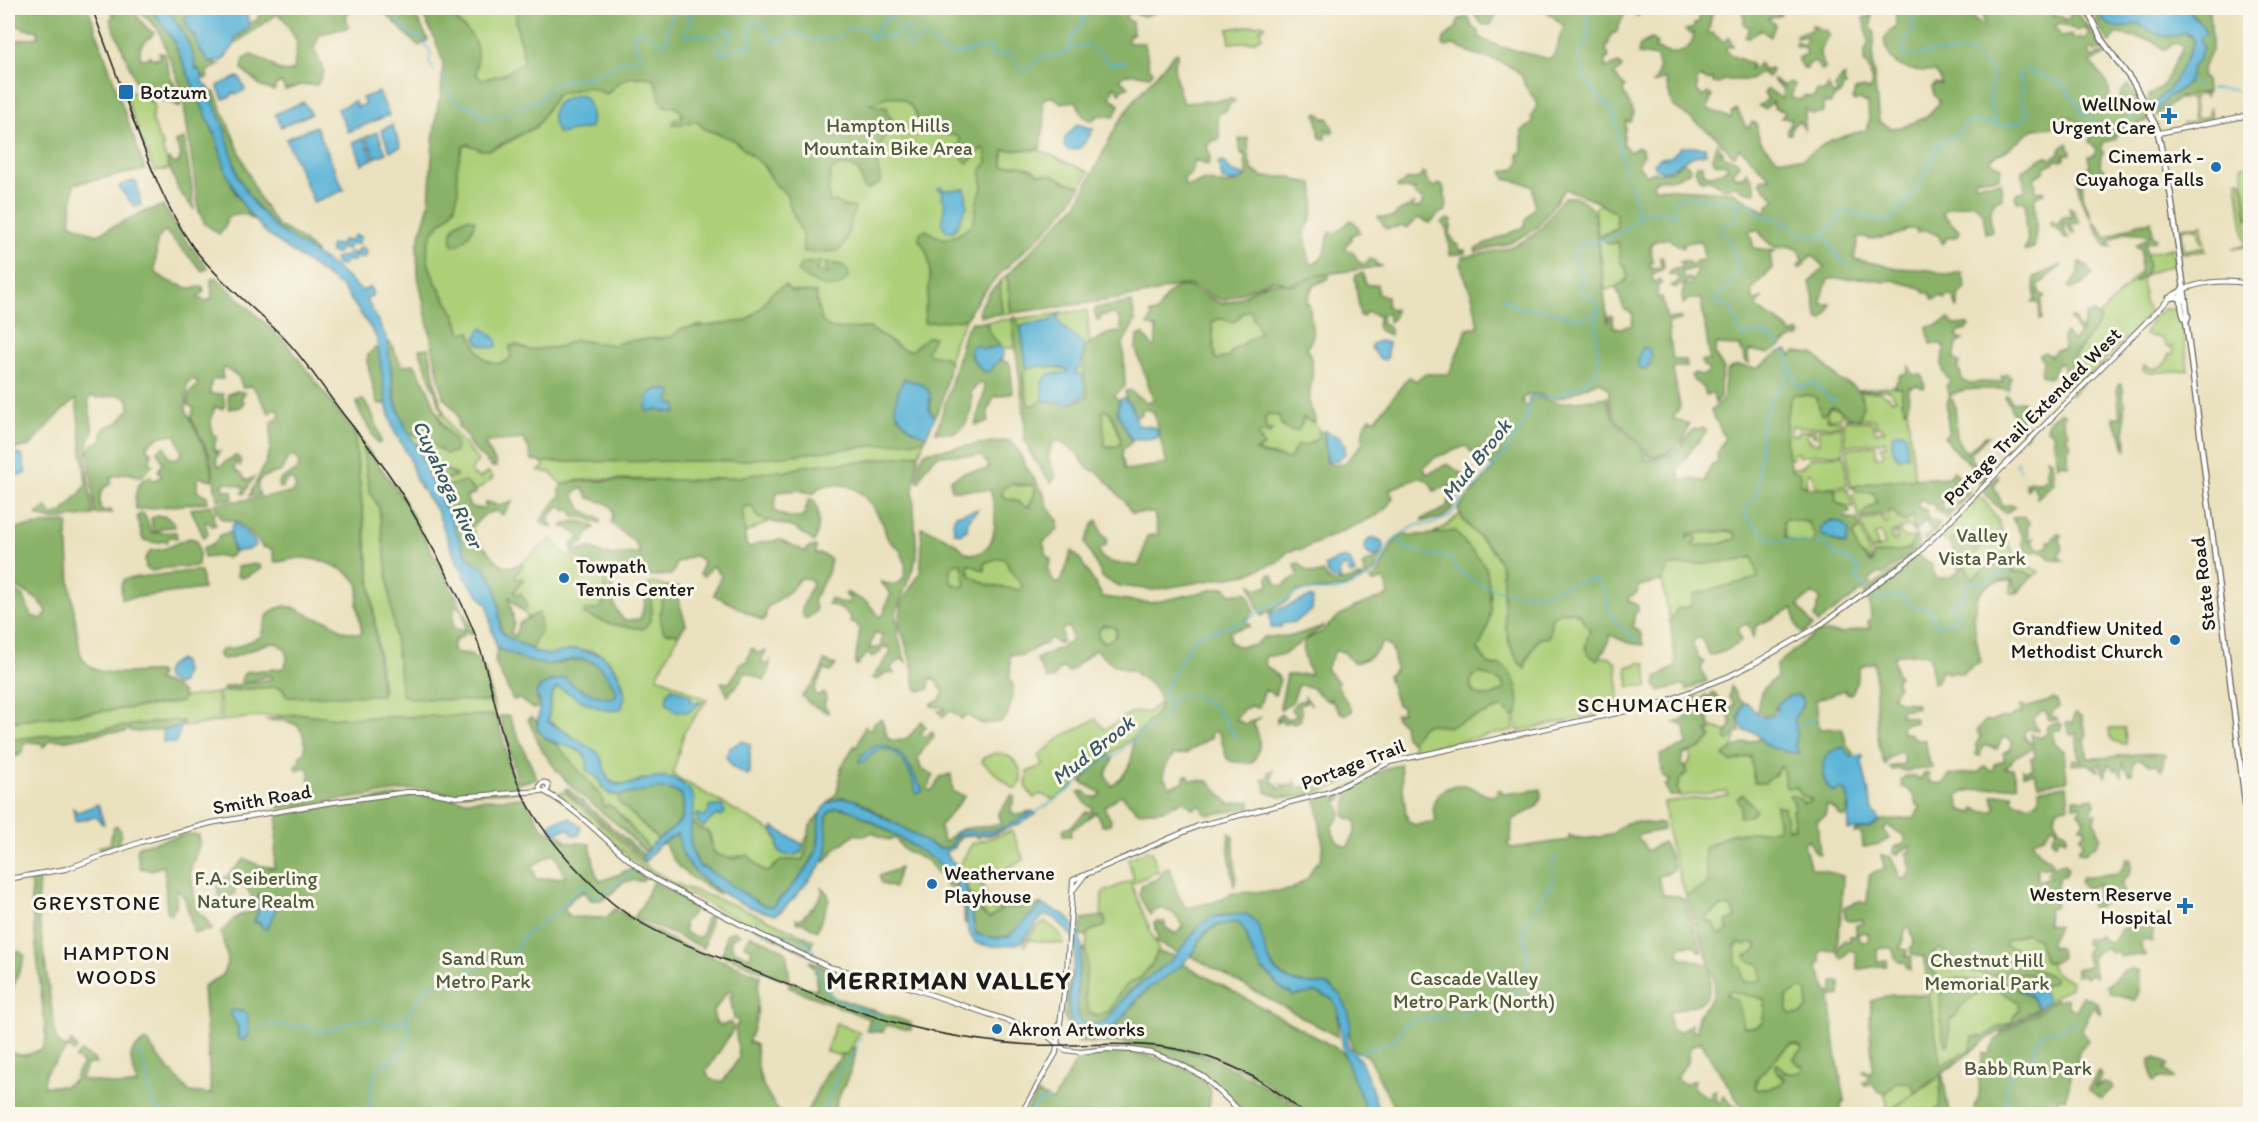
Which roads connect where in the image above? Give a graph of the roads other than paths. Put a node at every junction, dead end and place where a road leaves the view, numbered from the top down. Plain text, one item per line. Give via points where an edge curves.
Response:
1 (2086, 8) edge
2 (2250, 115) edge
3 (2159, 133) junction
4 (2250, 284) edge
5 (2182, 289) junction
6 (2169, 298) junction
7 (2182, 300) junction
8 (2186, 321) junction
9 (1653, 706) joint
10 (540, 786) junction
11 (549, 786) junction
12 (544, 792) junction
13 (528, 793) junction
14 (554, 796) junction
15 (2250, 840) edge
16 (1091, 871) junction
17 (8, 879) edge
18 (1072, 893) junction
19 (1060, 1023) junction
20 (1044, 1033) junction
21 (1058, 1044) junction
22 (1068, 1050) junction
23 (1056, 1053) junction
24 (1021, 1114) edge
25 (1244, 1114) edge

1 - 3 main road, State Road
2 - 3 main road
3 - 5 main road, State Road
4 - 5 main road via 2211,283
5 - 6 main road, Portage Trail Extended West
5 - 7 main road, State Road
5 - 8 main road, State Road
6 - 7 main road
6 - 9 main road, Portage Trail Extended West via 1921,550 1810,632 1721,680
7 - 8 main road, State Road
8 - 15 main road, State Road
9 - 16 main road, Portage Trail via 1396,760 1330,792 1214,821
10 - 11 main road via 545,782
10 - 12 main road
10 - 13 main road, Smith Road
11 - 12 main road
11 - 14 main road
12 - 13 main road, Smith Road
12 - 14 main road
13 - 17 main road, Smith Road via 456,796 407,792 264,813 171,833 61,871
14 - 20 main road via 647,874 759,934 827,966 907,986
16 - 18 main road
16 - 18 main road, Portage Trail via 1073,880
18 - 19 main road
19 - 20 main road via 1053,1032
19 - 21 main road
20 - 21 main road
21 - 22 main road
21 - 23 main road
22 - 23 main road
22 - 25 main road via 1152,1053 1204,1077
23 - 24 main road

